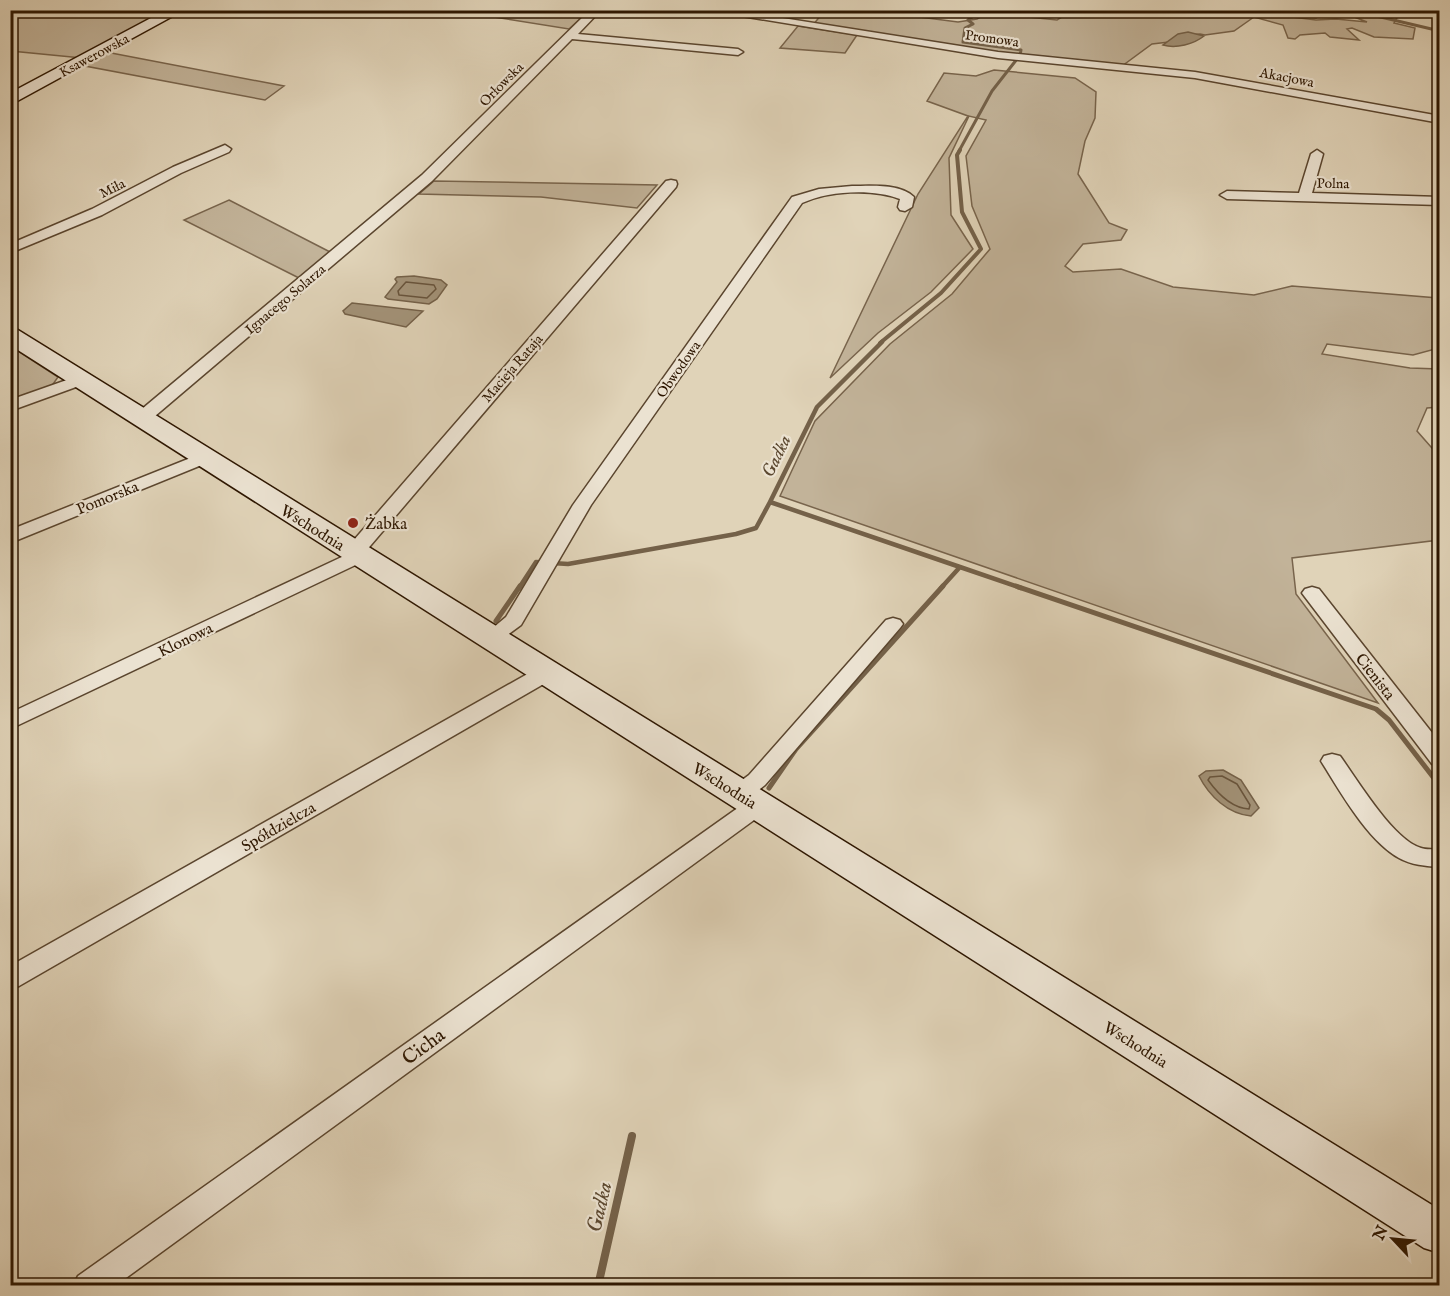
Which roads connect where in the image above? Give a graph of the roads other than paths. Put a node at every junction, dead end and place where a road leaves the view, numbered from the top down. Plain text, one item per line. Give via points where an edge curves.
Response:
1 (177, 10) edge
2 (596, 10) edge
3 (710, 10) edge
4 (571, 36) junction
5 (738, 52) dead end
6 (1128, 68) joint
7 (10, 100) edge
8 (1440, 120) edge
9 (225, 149) dead end
10 (1317, 154) dead end
11 (427, 178) joint
12 (671, 184) dead end
13 (1227, 195) dead end
14 (1304, 197) junction
15 (1440, 201) edge
16 (905, 207) dead end
17 (10, 249) edge
18 (10, 335) edge
19 (81, 380) junction
20 (10, 406) edge
21 (142, 418) junction
22 (203, 458) junction
23 (10, 537) edge
24 (356, 554) junction
25 (1312, 594) dead end
26 (893, 624) dead end
27 (491, 638) junction
28 (546, 673) junction
29 (10, 722) edge
30 (1440, 759) edge
31 (1332, 760) dead end
32 (747, 800) junction
33 (1440, 858) edge
34 (10, 979) edge
35 (1440, 1234) edge
36 (89, 1286) edge

1 - 7 street, Ksawerowska
2 - 4 street, Orłowska
3 - 6 street, Promowa via 808,21 998,55
4 - 5 street
4 - 11 street, Orłowska
6 - 8 street, Akacjowa via 1214,78
9 - 17 street, Miła via 106,208
10 - 14 street
11 - 21 street, Ignacego Solarza
12 - 24 street, Macieja Rataja
13 - 14 street, Polna
14 - 15 street, Polna
16 - 27 street, Obwodowa via 907,197 882,191 816,191 797,200 582,505 514,621
18 - 19 street, Wschodnia
19 - 20 street
19 - 21 street, Wschodnia
21 - 22 street, Wschodnia
22 - 23 street, Pomorska
22 - 24 street, Wschodnia
24 - 27 street, Wschodnia
24 - 29 street, Klonowa
25 - 30 street, Cienista
26 - 32 street, Cicha via 757,780
27 - 28 street, Wschodnia
28 - 32 street, Wschodnia
28 - 34 street, Spółdzielcza
31 - 33 street via 1390,840 1421,857
32 - 35 street, Wschodnia
32 - 36 street, Cicha

